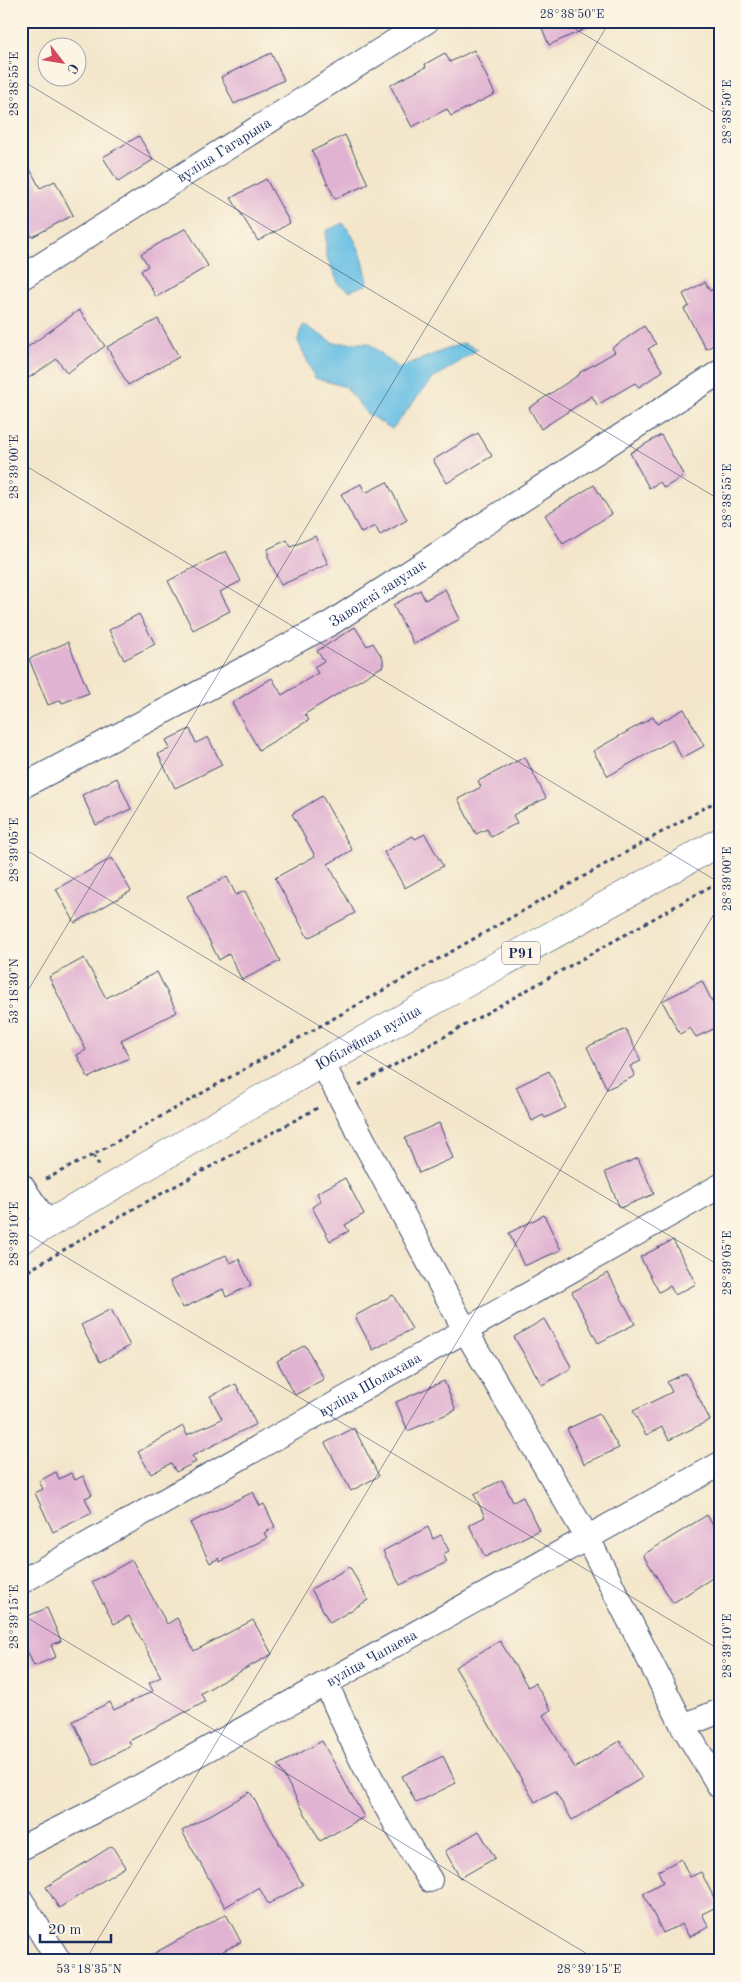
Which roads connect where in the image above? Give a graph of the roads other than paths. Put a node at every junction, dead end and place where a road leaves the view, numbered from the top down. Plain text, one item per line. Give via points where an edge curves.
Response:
1 (427, 21) edge
2 (21, 278) edge
3 (720, 372) edge
4 (21, 787) edge
5 (720, 842) edge
6 (322, 1064) junction
7 (720, 1186) edge
8 (23, 1187) edge
9 (48, 1224) junction
10 (21, 1240) edge
11 (465, 1330) junction
12 (720, 1464) edge
13 (587, 1537) junction
14 (21, 1582) edge
15 (326, 1683) junction
16 (720, 1711) edge
17 (683, 1726) junction
18 (720, 1787) edge
19 (21, 1848) edge
20 (430, 1880) dead end
21 (21, 1900) edge
22 (59, 1961) edge

1 - 2 street, вуліца Гагарына
3 - 4 street, Заводскі завулак via 331,623
5 - 6 main road, Юбілейная вуліца / Р91
6 - 9 main road, Юбілейная вуліца / Р91
6 - 11 street
7 - 11 street, вуліца Шолахава
8 - 9 street
9 - 10 main road, Юбілейная вуліца / Р91
11 - 13 street
11 - 14 street, вуліца Шолахава
12 - 13 street, вуліца Чапаева
13 - 15 street, вуліца Чапаева
13 - 17 street
15 - 19 street, вуліца Чапаева via 105,1806
15 - 20 street via 407,1845
16 - 17 street
17 - 18 street
21 - 22 street

